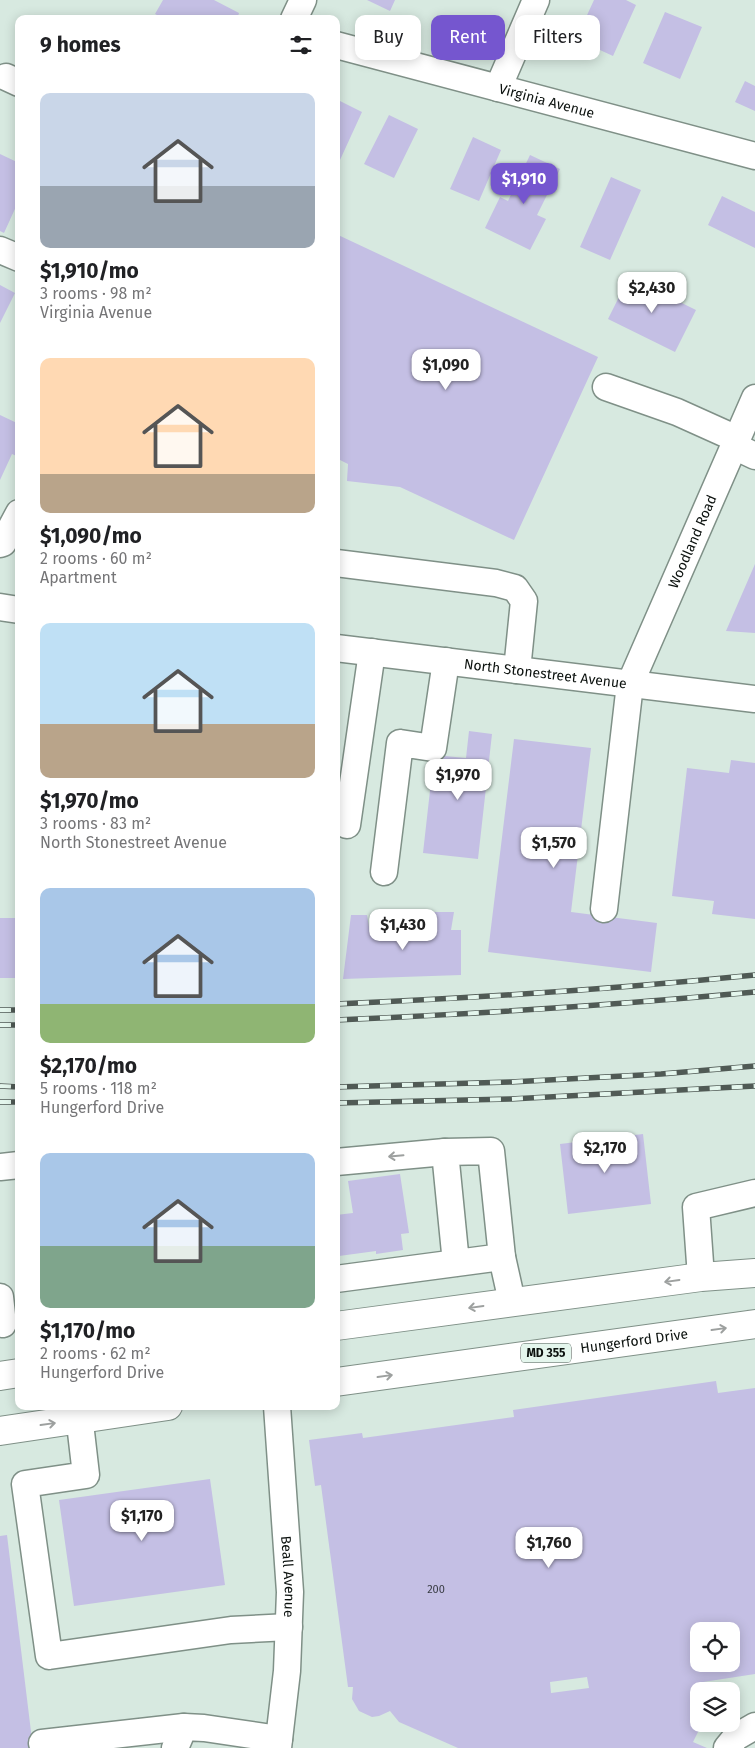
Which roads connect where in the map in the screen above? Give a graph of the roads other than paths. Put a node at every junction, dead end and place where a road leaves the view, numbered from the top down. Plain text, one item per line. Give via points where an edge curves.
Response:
1 (302, 0) edge
2 (536, 0) edge
3 (296, 15) edge
4 (340, 46) edge
5 (498, 88) junction
6 (755, 156) edge
7 (0, 250) edge
8 (15, 256) edge
9 (606, 387) dead end
10 (755, 398) edge
11 (742, 447) edge
12 (15, 520) edge
13 (0, 544) edge
14 (340, 564) edge
15 (0, 607) edge
16 (15, 609) edge
17 (340, 648) edge
18 (372, 652) junction
19 (446, 661) junction
20 (517, 670) junction
21 (630, 684) junction
22 (755, 699) edge
23 (347, 825) dead end
24 (384, 872) dead end
25 (604, 909) dead end
26 (445, 1152) junction
27 (340, 1162) edge
28 (15, 1165) edge
29 (0, 1167) edge
30 (755, 1193) edge
31 (502, 1257) junction
32 (456, 1263) junction
33 (755, 1273) edge
34 (701, 1277) junction
35 (340, 1278) edge
36 (0, 1297) edge
37 (512, 1302) junction
38 (7, 1323) edge
39 (755, 1324) edge
40 (340, 1325) edge
41 (15, 1374) edge
42 (0, 1376) edge
43 (340, 1381) edge
44 (117, 1410) edge
45 (277, 1410) edge
46 (79, 1413) edge
47 (0, 1430) edge
48 (289, 1627) junction
49 (755, 1726) edge
50 (180, 1738) edge
51 (98, 1742) edge
52 (42, 1743) dead end
53 (278, 1744) edge
54 (727, 1748) edge

1 - 3 street
2 - 5 street
4 - 5 street, Virginia Avenue
5 - 6 street, Virginia Avenue
7 - 8 street
9 - 11 street via 677,412
10 - 11 street, Woodland Road
11 - 21 street, Woodland Road
12 - 13 street
14 - 20 street via 515,588 524,601
15 - 16 street
17 - 18 street, North Stonestreet Avenue
18 - 19 street, North Stonestreet Avenue
18 - 23 street
19 - 20 street, North Stonestreet Avenue
19 - 24 street via 433,748 400,743
20 - 21 street, North Stonestreet Avenue
21 - 22 street, North Stonestreet Avenue
21 - 25 street, Woodland Road
26 -> 27 street
26 - 31 street via 491,1151
26 - 32 street
28 - 29 street
30 - 34 street via 696,1208
31 - 32 street
31 - 37 street
32 - 35 street
33 - 34 main road
34 -> 37 main road
36 - 38 street
37 -> 40 main road
43 -> 39 main road, Hungerford Drive / MD 355
41 - 42 main road
44 - 46 main road
45 - 48 street, Beall Avenue via 290,1592
47 -> 46 main road
46 - 48 street via 86,1475 25,1484 49,1656 232,1630
48 - 53 street, Beall Avenue
49 - 54 street via 736,1737
50 - 51 street
50 - 53 street via 204,1728
51 - 52 street

